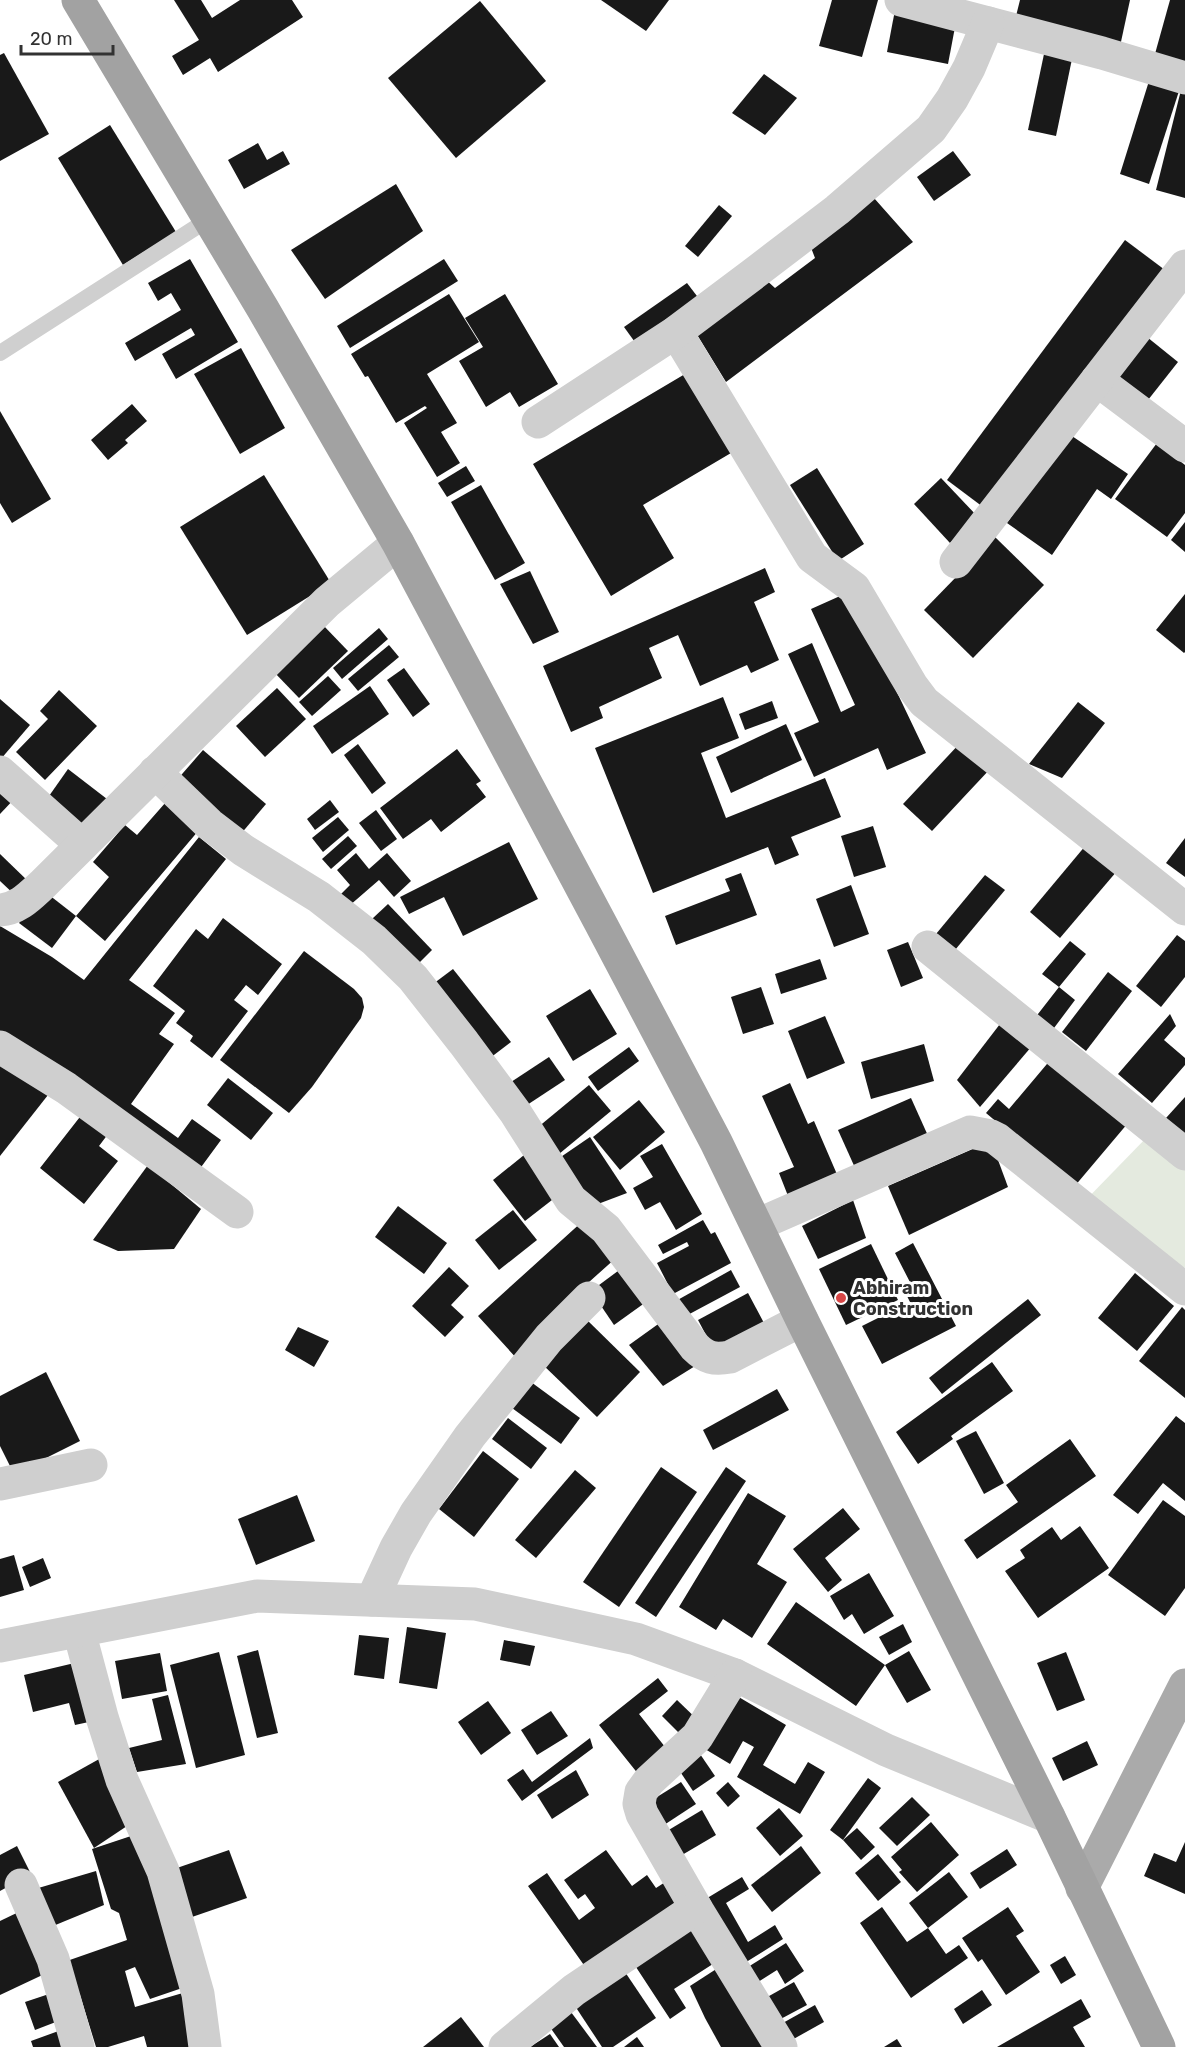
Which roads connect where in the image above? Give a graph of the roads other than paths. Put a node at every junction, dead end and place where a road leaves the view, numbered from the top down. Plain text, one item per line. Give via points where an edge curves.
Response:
1 (78, 0) edge
2 (901, 0) edge
3 (988, 23) junction
4 (1185, 78) edge
5 (209, 219) junction
6 (1185, 266) edge
7 (676, 332) junction
8 (0, 352) edge
9 (1097, 380) junction
10 (538, 422) dead end
11 (1185, 446) edge
12 (398, 543) junction
13 (956, 562) dead end
14 (0, 772) edge
15 (155, 772) junction
16 (82, 845) junction
17 (1185, 909) edge
18 (0, 910) edge
19 (928, 947) dead end
20 (0, 1047) edge
21 (1185, 1154) edge
22 (237, 1212) dead end
23 (757, 1225) junction
24 (1185, 1289) edge
25 (589, 1298) dead end
26 (802, 1320) junction
27 (91, 1465) dead end
28 (0, 1484) edge
29 (372, 1600) junction
30 (79, 1631) junction
31 (0, 1647) edge
32 (735, 1675) junction
33 (1185, 1685) edge
34 (1049, 1817) junction
35 (21, 1885) dead end
36 (1082, 1888) junction
37 (696, 1908) junction
38 (78, 2047) edge
39 (205, 2047) edge
40 (505, 2047) edge
41 (781, 2047) edge
42 (1159, 2047) edge

1 - 5 highway
2 - 3 street
3 - 4 street
3 - 7 street via 969,68 931,129 837,210
5 - 8 lane
5 - 12 highway
6 - 9 street
7 - 10 street
7 - 17 street via 812,557 855,588 924,702
9 - 11 street
9 - 13 street
12 - 15 street via 327,602
12 - 23 highway
14 - 16 street
15 - 16 street
15 - 26 street via 209,824 319,897 374,940 413,978 515,1112 571,1200 606,1229 705,1357 730,1356
16 - 18 street via 22,903
19 - 21 street
20 - 22 street via 66,1088
23 - 24 street via 970,1132 997,1139
23 - 26 highway
25 - 29 street via 549,1338 470,1436 411,1522
26 - 34 highway
27 - 28 street
29 - 30 street via 257,1596
29 - 32 street via 474,1604 636,1640
30 - 31 street
30 - 39 street via 122,1780 163,1871 198,1994
32 - 34 street via 886,1750
32 - 37 street via 697,1737 641,1792 642,1815
33 - 36 main road
34 - 36 highway
35 - 38 street via 53,1959
36 - 42 highway
37 - 40 street via 574,1990
37 - 41 street

